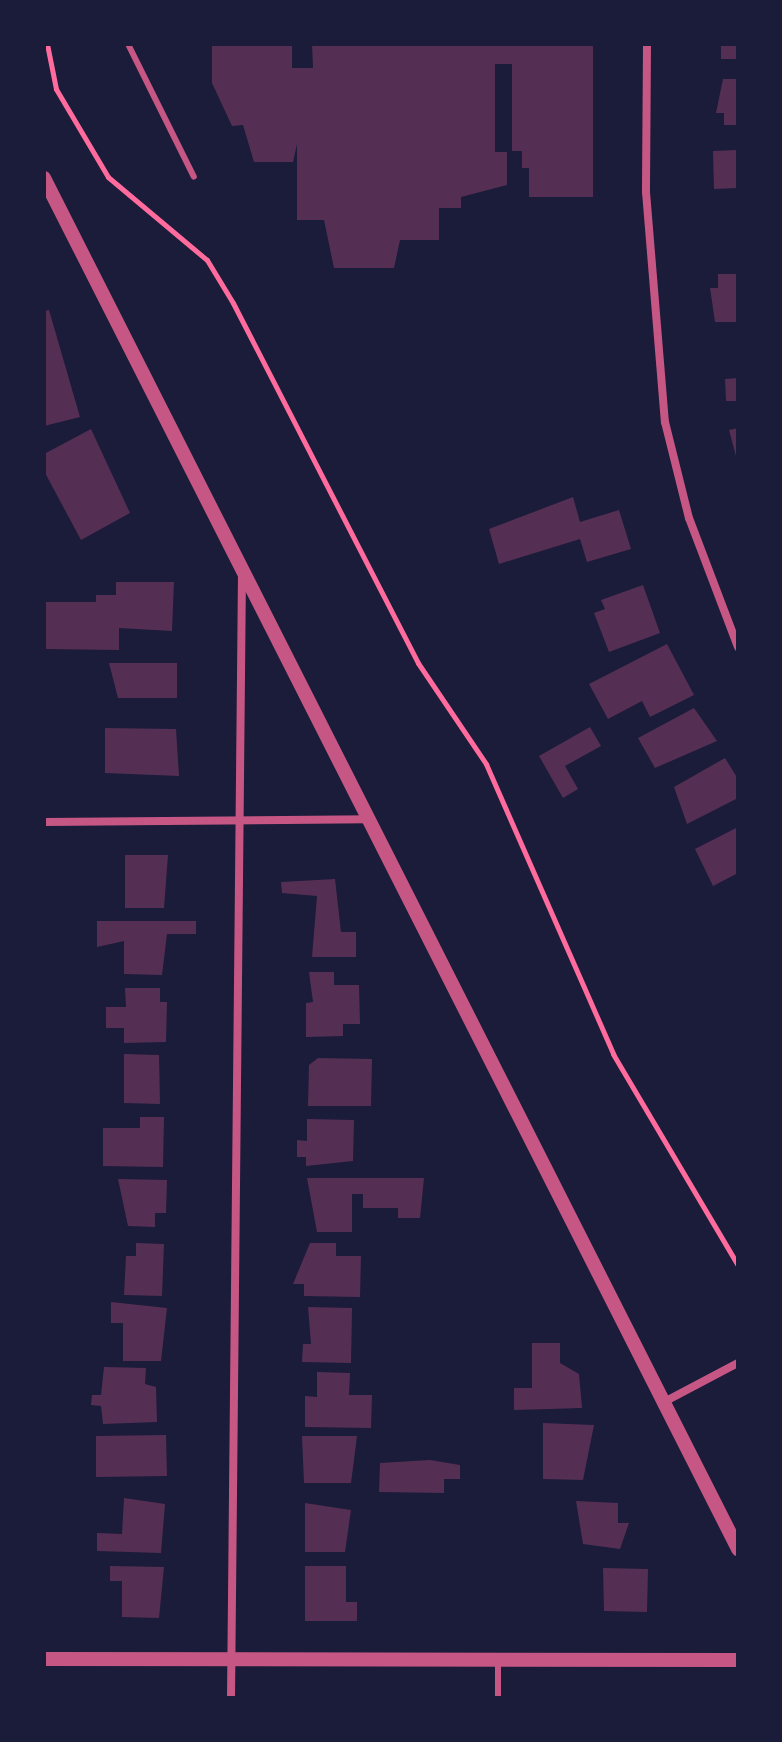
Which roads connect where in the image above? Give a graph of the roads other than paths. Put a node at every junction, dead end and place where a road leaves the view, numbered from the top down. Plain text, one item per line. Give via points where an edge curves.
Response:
1 (128, 44) edge
2 (647, 44) edge
3 (194, 177) dead end
4 (44, 178) edge
5 (242, 563) junction
6 (738, 647) edge
7 (370, 819) junction
8 (44, 822) edge
9 (235, 822) junction
10 (738, 1363) edge
11 (664, 1402) junction
12 (738, 1549) edge
13 (498, 1657) junction
14 (231, 1658) junction
15 (44, 1659) edge
16 (738, 1660) edge
17 (231, 1698) edge
18 (498, 1698) edge

1 - 3 lane
2 - 6 street via 648,231 665,422 698,545
4 - 5 street
5 - 7 street
5 - 9 street
7 - 9 street
7 - 11 street
8 - 9 street
9 - 14 street
10 - 11 street
11 - 12 street
13 - 14 street
13 - 16 street
13 - 18 lane
14 - 15 street
14 - 17 street

